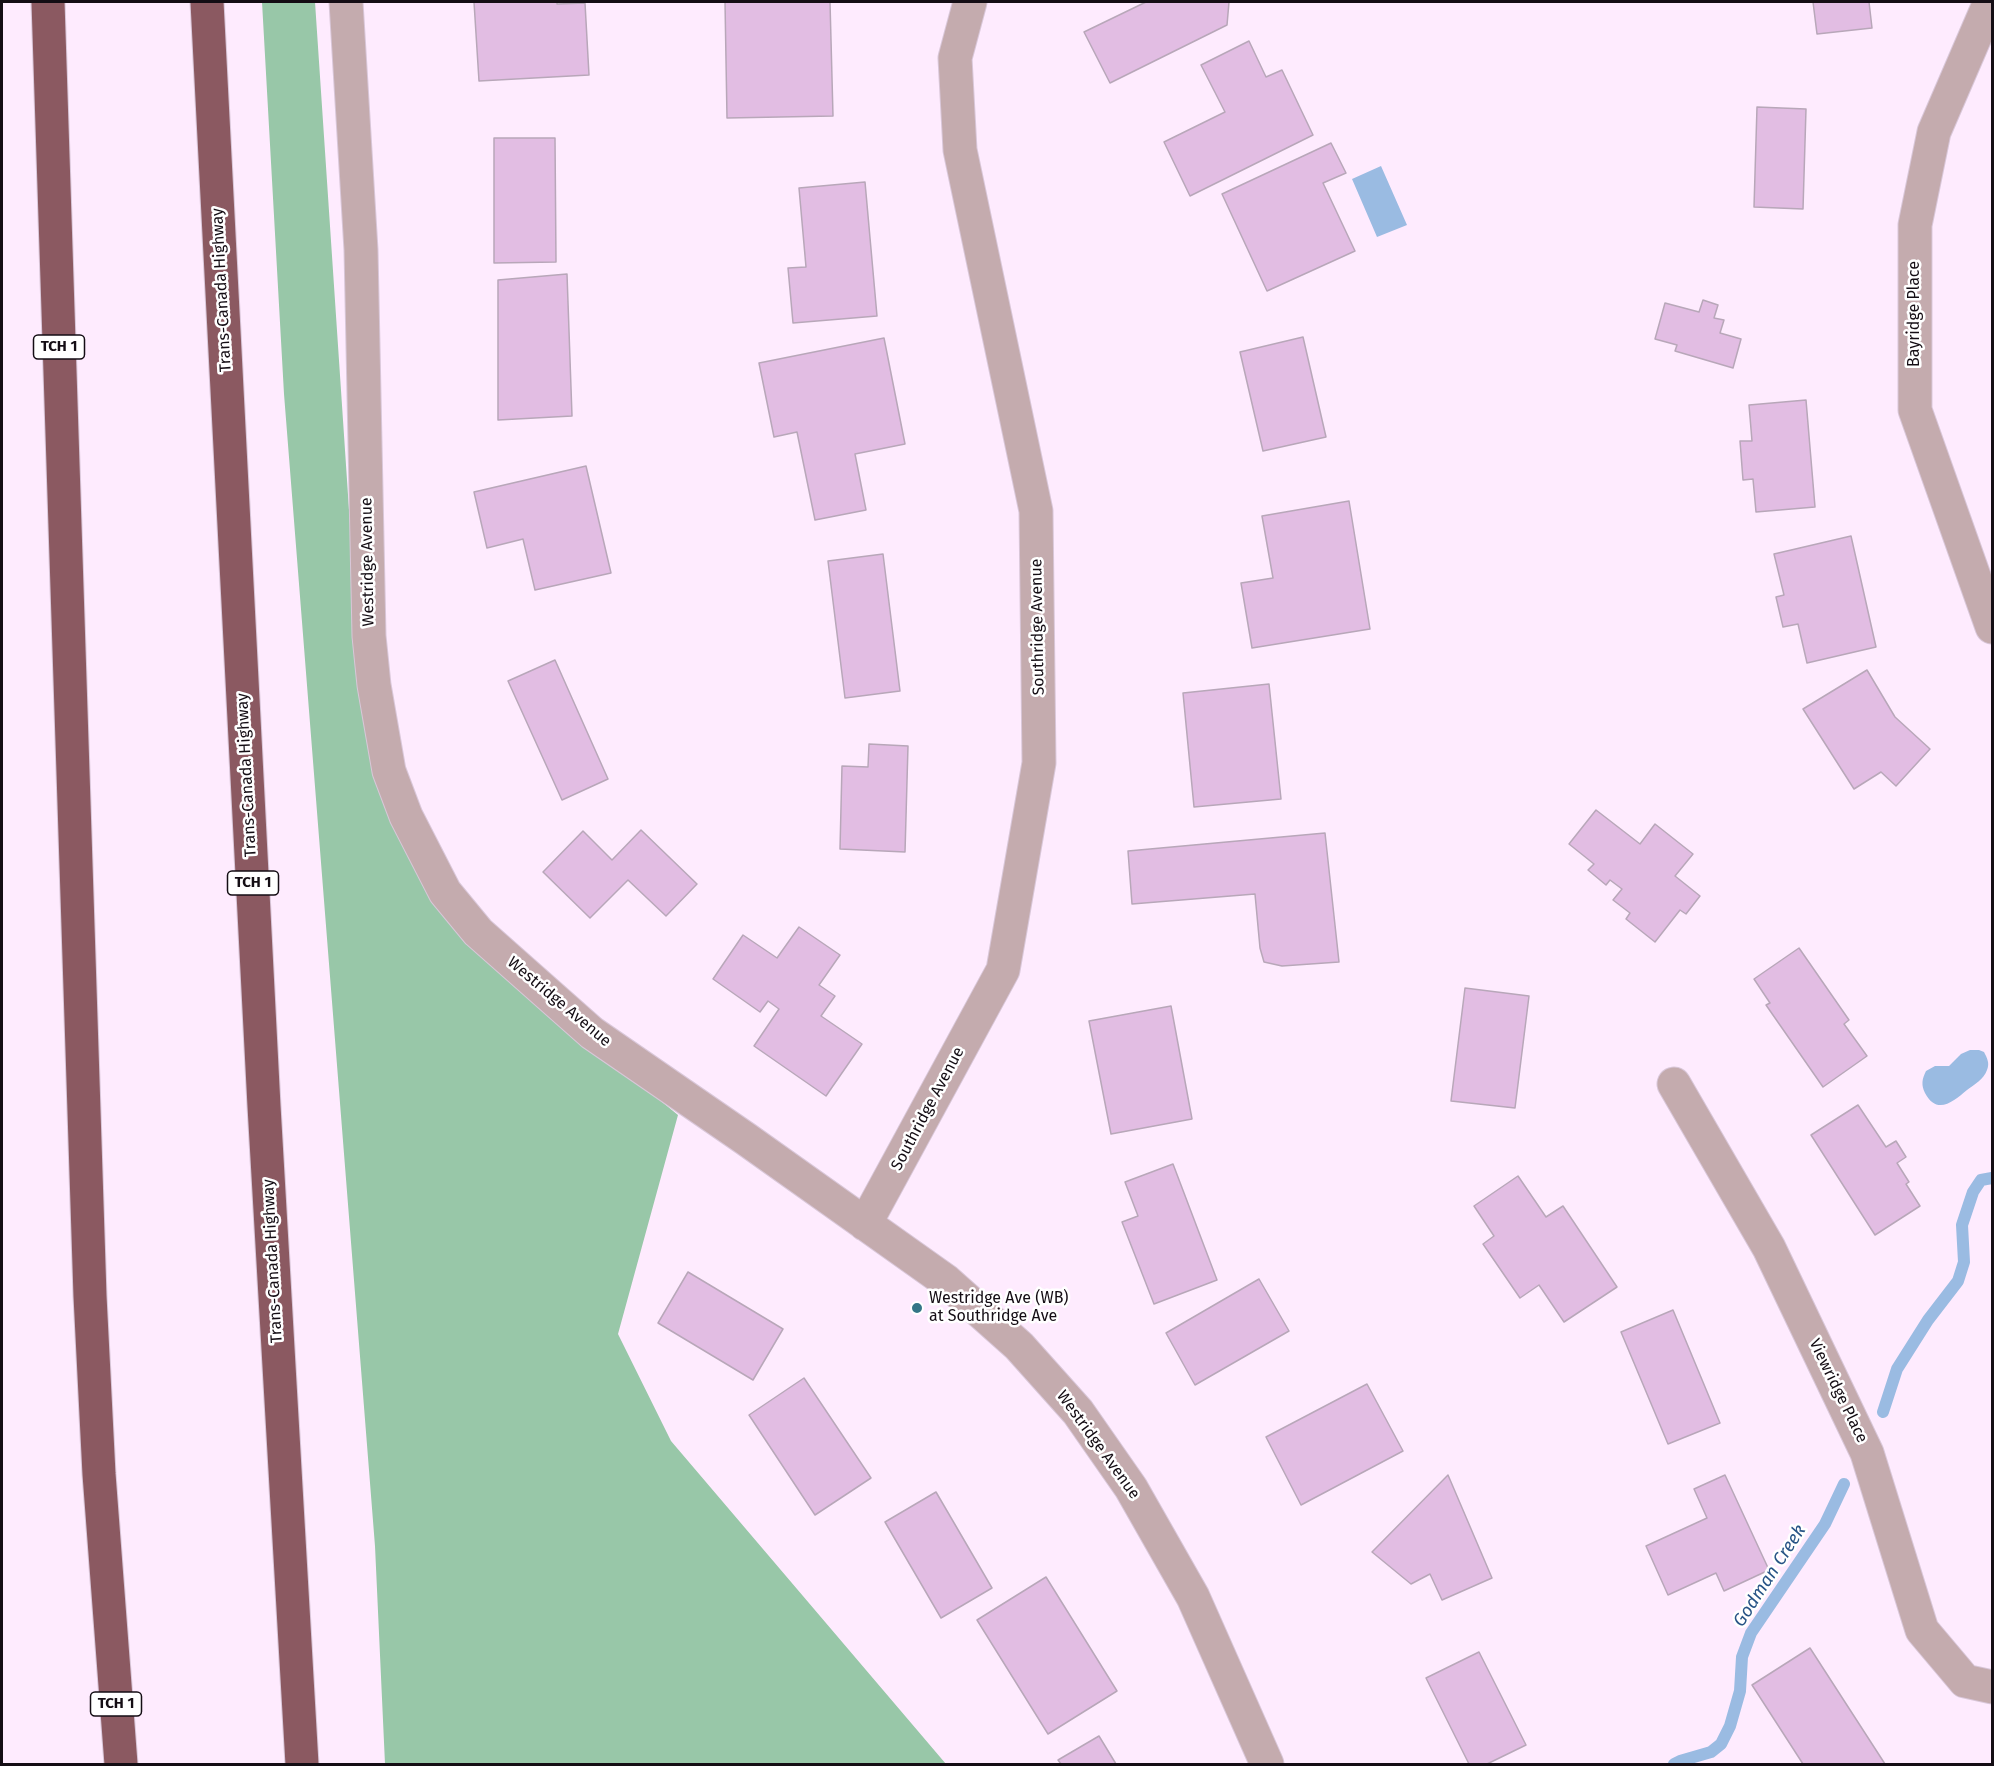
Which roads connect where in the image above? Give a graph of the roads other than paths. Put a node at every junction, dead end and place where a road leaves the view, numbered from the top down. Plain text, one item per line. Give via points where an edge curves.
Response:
1 (48, 2) edge
2 (207, 2) edge
3 (346, 2) edge
4 (970, 2) edge
5 (1990, 2) edge
6 (1992, 627) edge
7 (1674, 1084) dead end
8 (865, 1224) junction
9 (1992, 1687) edge
10 (122, 1764) edge
11 (302, 1764) edge
12 (1267, 1764) edge

1 - 10 highway, TCH 1 via 87,1228 99,1474
2 - 11 highway, Trans-Canada Highway / TCH 1
3 - 8 street, Westridge Avenue via 361,250 369,636 383,739 405,816 445,892 478,932 532,981 592,1033
4 - 8 street, Southridge Avenue via 955,58 960,150 1036,511 1039,763 1003,970
5 - 6 street, Bayridge Place via 1934,132 1915,225 1915,410
7 - 9 street, Viewridge Place via 1769,1248 1867,1453 1922,1630 1965,1681
8 - 12 street, Westridge Avenue via 946,1281 1019,1346 1078,1412 1131,1488 1193,1597

